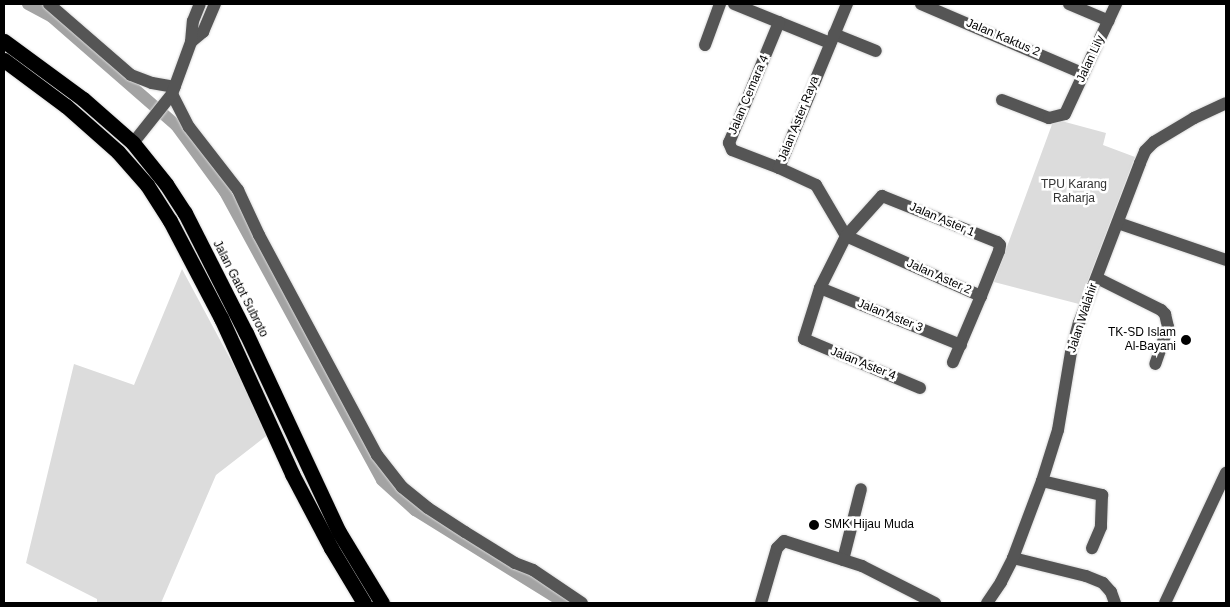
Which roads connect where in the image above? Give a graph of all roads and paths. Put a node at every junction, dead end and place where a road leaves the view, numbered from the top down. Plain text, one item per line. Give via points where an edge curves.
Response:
1 (49, 4) edge
2 (200, 4) edge
3 (215, 4) edge
4 (720, 4) edge
5 (734, 4) edge
6 (847, 4) edge
7 (922, 4) edge
8 (1069, 4) edge
9 (1116, 4) edge
10 (1109, 21) junction
11 (779, 22) junction
12 (832, 39) junction
13 (4, 41) edge
14 (191, 42) junction
15 (705, 46) dead end
16 (876, 51) dead end
17 (4, 60) edge
18 (1084, 74) junction
19 (171, 94) junction
20 (1002, 100) dead end
21 (1226, 103) edge
22 (133, 143) junction
23 (779, 168) junction
24 (1118, 223) junction
25 (846, 236) junction
26 (1226, 260) edge
27 (1097, 278) junction
28 (820, 288) junction
29 (981, 296) junction
30 (961, 345) junction
31 (953, 362) dead end
32 (1155, 364) dead end
33 (920, 388) dead end
34 (1226, 473) edge
35 (1042, 481) junction
36 (861, 489) dead end
37 (1092, 548) dead end
38 (1013, 558) junction
39 (843, 560) junction
40 (364, 603) edge
41 (382, 603) edge
42 (582, 603) edge
43 (761, 603) edge
44 (934, 603) edge
45 (987, 603) edge
46 (1115, 603) edge
47 (1165, 603) edge

1 - 19 street via 131,75
2 - 14 street
3 - 14 street via 203,32
4 - 15 street
5 - 11 street
6 - 12 street, Jalan Aster Raya
7 - 18 street, Jalan Kaktus 2
8 - 10 street
9 - 10 street, Jalan Lily
10 - 18 street, Jalan Lily
11 - 12 street
11 - 23 street, Jalan Cemara 4 via 729,143 732,150
12 - 16 street
12 - 23 street, Jalan Aster Raya
13 - 22 highway, Jalan Gatot Subroto via 83,99
14 - 19 street
17 - 40 highway via 66,106 118,152 147,185 170,221 221,318 292,474
18 - 20 street, Jalan Lily via 1066,114 1049,118
19 - 22 street
19 - 42 street via 189,127 238,190 378,455 402,487 458,528 539,574
21 - 24 street, Jalan Walahir via 1194,118 1145,151
22 - 41 highway, Jalan Gatot Subroto via 185,213 246,333 339,532
23 - 25 street, Jalan Aster Raya via 816,185
24 - 26 street
24 - 27 street, Jalan Walahir
25 - 28 street
25 - 29 street, Jalan Aster 2
25 - 29 street, Jalan Aster 1 via 882,196 997,242 999,251
27 - 32 street via 1165,314 1168,327
27 - 35 street, Jalan Walahir via 1071,352 1058,430
28 - 30 street, Jalan Aster 3
28 - 33 street, Jalan Aster 4 via 804,336 806,341
29 - 30 street, Jalan Aster 2
30 - 31 street, Jalan Aster 2
34 - 47 street
35 - 37 street via 1102,495 1101,527
35 - 38 street, Jalan Walahir
36 - 39 street
38 - 45 street, Jalan Walahir
38 - 46 street via 1103,583
39 - 43 street via 792,542 781,542
39 - 44 street via 862,566

